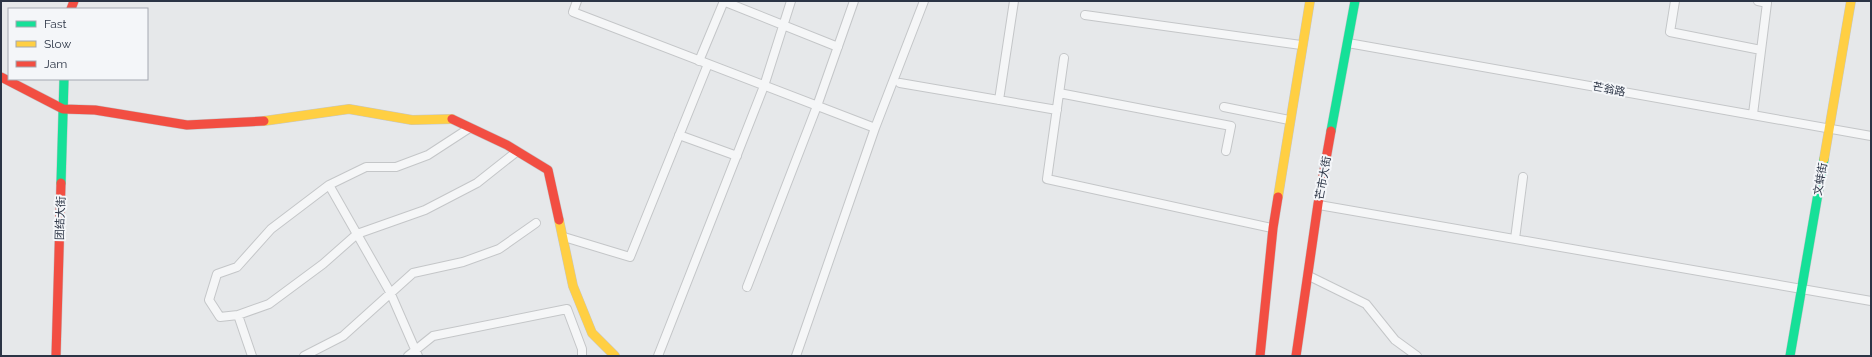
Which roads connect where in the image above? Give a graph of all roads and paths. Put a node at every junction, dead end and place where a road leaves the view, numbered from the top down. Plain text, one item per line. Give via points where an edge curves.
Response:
1 (577, 1) edge
2 (723, 1) edge
3 (791, 1) edge
4 (854, 1) edge
5 (924, 1) edge
6 (1014, 1) edge
7 (1310, 1) edge
8 (1355, 1) edge
9 (1675, 1) edge
10 (1758, 1) edge
11 (1851, 1) edge
12 (1085, 15) dead end
13 (784, 25) junction
14 (1347, 43) junction
15 (1304, 46) junction
16 (838, 47) junction
17 (1761, 50) junction
18 (1064, 58) dead end
19 (699, 61) junction
20 (708, 64) junction
21 (1, 77) edge
22 (64, 80) edge
23 (900, 83) dead end
24 (764, 86) junction
25 (1059, 93) junction
26 (999, 100) junction
27 (818, 106) junction
28 (1224, 107) dead end
29 (64, 109) junction
30 (1056, 110) junction
31 (1753, 114) junction
32 (1289, 120) junction
33 (471, 127) junction
34 (875, 128) junction
35 (1829, 128) junction
36 (680, 135) junction
37 (1871, 136) edge
38 (518, 151) junction
39 (1226, 151) dead end
40 (737, 156) junction
41 (1523, 177) dead end
42 (329, 185) junction
43 (1318, 204) junction
44 (536, 223) dead end
45 (1273, 228) junction
46 (357, 234) junction
47 (563, 236) junction
48 (1515, 239) junction
49 (1308, 275) junction
50 (747, 287) dead end
51 (1801, 289) junction
52 (390, 292) junction
53 (1871, 301) edge
54 (238, 315) junction
55 (417, 353) edge
56 (56, 356) edge
57 (252, 356) edge
58 (304, 356) edge
59 (408, 356) edge
60 (582, 356) edge
61 (615, 356) edge
62 (658, 356) edge
63 (796, 356) edge
64 (1260, 356) edge
65 (1296, 356) edge
66 (1417, 356) edge
67 (1790, 356) edge

1 - 19 lane via 573,12
2 - 13 lane
2 - 19 lane
3 - 13 lane
4 - 16 lane
5 - 34 lane
6 - 26 lane
7 - 15 street
8 - 14 street, 芒市大街
9 - 17 lane via 1670,32
10 - 17 lane via 1767,3
11 - 35 street, 文蚌街
12 - 15 lane
13 - 16 lane
13 - 24 lane
14 - 31 lane, 芒翁路
14 - 43 street, 芒市大街
15 - 32 street
16 - 27 lane
17 - 31 lane
18 - 25 lane
19 - 20 lane
20 - 24 lane
20 - 36 lane
21 - 29 street
22 - 29 street, 团结大街
23 - 26 lane
24 - 27 lane
24 - 40 lane
25 - 30 lane
25 - 39 lane via 1231,126
26 - 30 lane
27 - 34 lane
27 - 50 lane
28 - 32 lane
29 - 33 street via 96,110 188,125 263,121 349,109 412,120 454,119
29 - 56 street, 团结大街
30 - 45 lane via 1047,179
31 - 35 lane, 芒翁路
32 - 45 street
33 - 38 street
33 - 42 lane via 428,155 396,167 366,167
34 - 63 lane
35 - 37 lane, 芒翁路
35 - 51 street, 文蚌街
36 - 40 lane
36 - 47 lane via 630,257
38 - 46 lane via 477,183 425,210
38 - 47 street via 548,170
40 - 62 lane
41 - 48 lane
42 - 46 lane
42 - 54 lane via 271,229 237,267 217,274 209,300 220,317
43 - 48 lane
43 - 49 street, 芒市大街
44 - 52 lane via 499,249 463,262 413,273
45 - 64 street
46 - 52 lane
46 - 54 lane via 323,264 269,304
47 - 61 street via 572,286 592,333
48 - 51 lane
49 - 65 street, 芒市大街
49 - 66 lane via 1366,304 1395,340
51 - 53 lane
51 - 67 street, 文蚌街
52 - 55 lane
52 - 58 lane via 343,336
54 - 57 lane
55 - 59 lane
55 - 60 lane via 433,336 567,309 582,349

